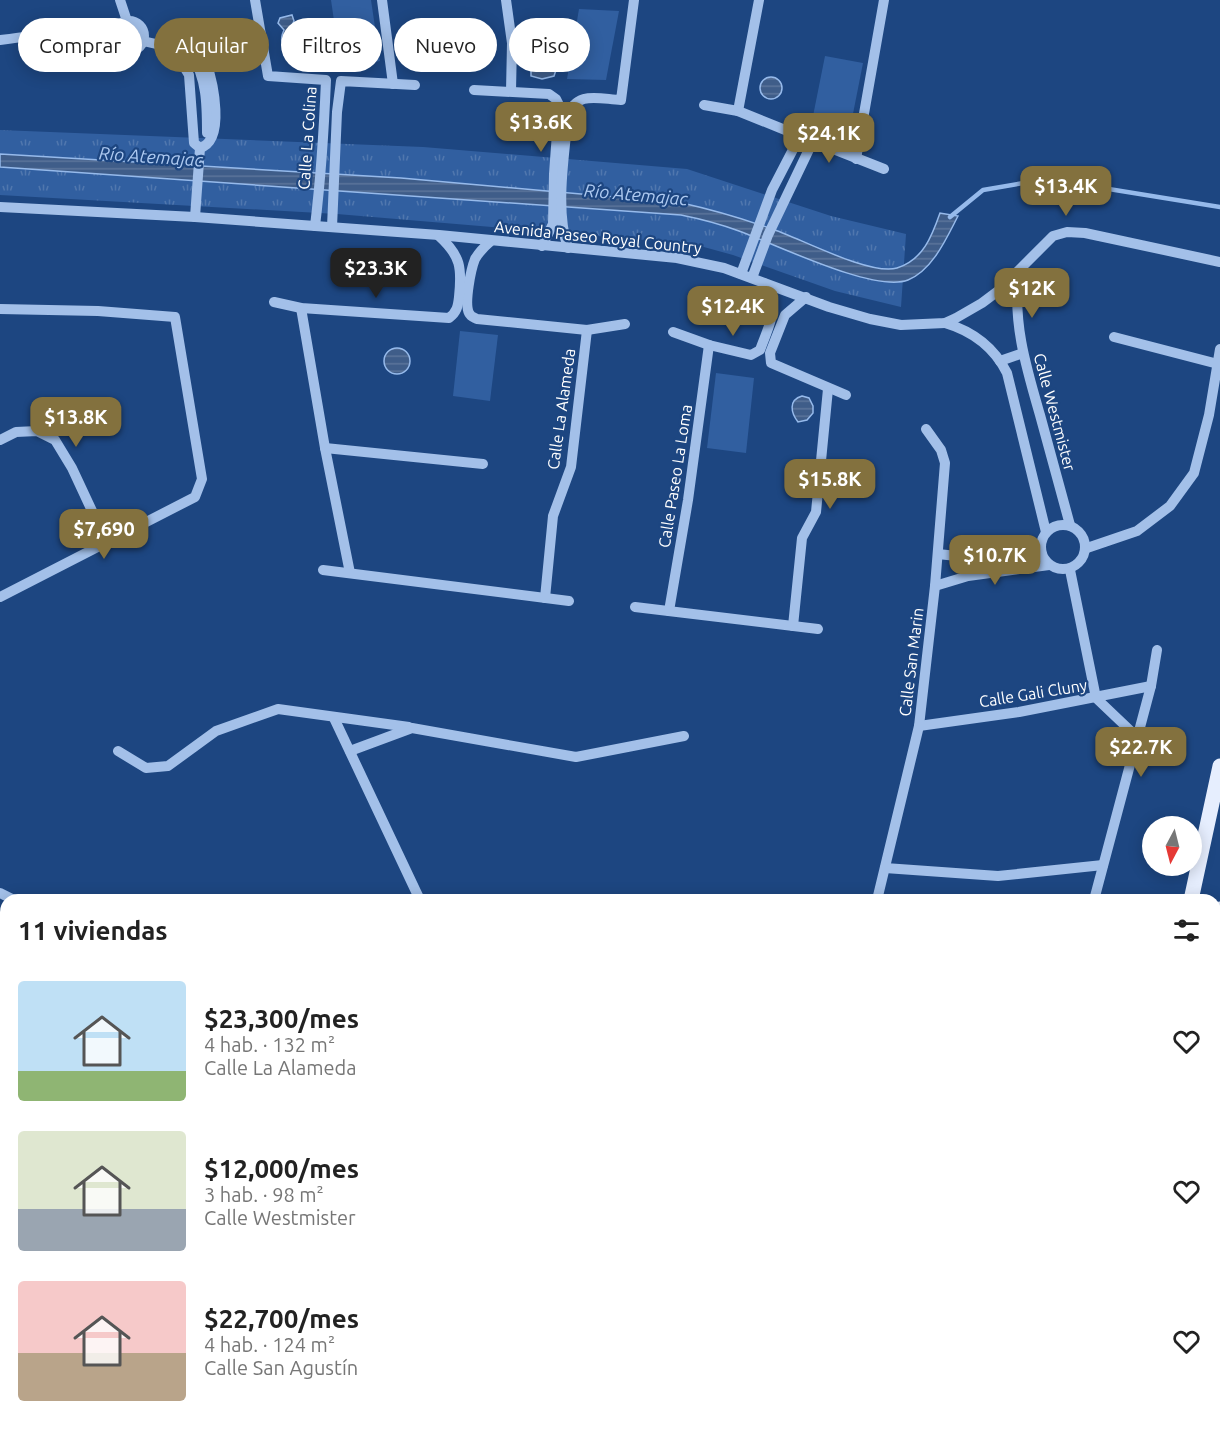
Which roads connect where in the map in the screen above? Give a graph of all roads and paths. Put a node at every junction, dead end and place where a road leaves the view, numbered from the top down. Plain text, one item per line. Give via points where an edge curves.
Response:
1 (120, 0) edge
2 (255, 0) edge
3 (382, 0) edge
4 (506, 0) edge
5 (634, 0) edge
6 (759, 0) edge
7 (884, 0) edge
8 (126, 18) edge
9 (142, 29) edge
10 (18, 38) edge
11 (0, 40) edge
12 (143, 41) joint
13 (154, 43) edge
14 (181, 72) edge
15 (209, 72) edge
16 (393, 84) junction
17 (415, 85) dead end
18 (474, 90) dead end
19 (511, 91) junction
20 (704, 105) dead end
21 (738, 111) junction
22 (200, 148) junction
23 (856, 159) junction
24 (884, 169) dead end
25 (558, 174) junction
26 (0, 207) edge
27 (195, 217) junction
28 (558, 224) junction
29 (315, 226) junction
30 (332, 227) junction
31 (439, 235) junction
32 (491, 241) junction
33 (542, 246) junction
34 (568, 248) junction
35 (753, 260) junction
36 (1220, 262) edge
37 (1019, 270) junction
38 (741, 274) junction
39 (752, 278) junction
40 (764, 282) junction
41 (806, 297) junction
42 (274, 302) dead end
43 (0, 309) edge
44 (301, 309) junction
45 (945, 323) junction
46 (625, 324) dead end
47 (587, 330) junction
48 (673, 332) dead end
49 (1114, 338) dead end
50 (709, 345) junction
51 (1220, 349) edge
52 (1023, 353) junction
53 (1000, 361) junction
54 (1218, 364) junction
55 (828, 389) junction
56 (846, 395) dead end
57 (926, 429) dead end
58 (0, 440) edge
59 (325, 448) junction
60 (483, 464) dead end
61 (1071, 525) junction
62 (1046, 532) junction
63 (106, 543) junction
64 (1040, 545) junction
65 (1087, 548) junction
66 (938, 554) junction
67 (966, 557) junction
68 (1049, 565) junction
69 (323, 570) dead end
70 (1070, 570) junction
71 (350, 573) junction
72 (968, 576) junction
73 (935, 586) junction
74 (0, 597) edge
75 (545, 598) junction
76 (569, 601) dead end
77 (635, 607) dead end
78 (669, 610) junction
79 (793, 626) junction
80 (818, 629) dead end
81 (1157, 650) dead end
82 (1151, 686) junction
83 (1096, 698) junction
84 (334, 718) junction
85 (919, 726) junction
86 (412, 728) junction
87 (684, 736) dead end
88 (1137, 737) junction
89 (118, 751) dead end
90 (350, 752) junction
91 (1220, 766) edge
92 (1103, 865) junction
93 (885, 868) junction
94 (417, 894) edge
95 (878, 894) edge
96 (1096, 894) edge
97 (1192, 894) edge

1 - 8 street
2 - 29 street, Calle La Colina via 268,76 326,80
3 - 16 street
4 - 19 street via 512,43
5 - 25 street via 621,100 585,98 571,108
6 - 21 street
7 - 23 street
9 - 12 street
10 - 11 street
12 - 13 street
14 - 22 street via 188,134
15 - 22 street via 215,106 213,137
16 - 17 street, Calle La Colina
16 - 30 street, Calle La Colina via 341,81
18 - 19 street
19 - 25 street via 549,94 556,99
20 - 21 street
21 - 35 street via 800,136 772,189
22 - 27 street
23 - 24 street
23 - 35 street via 813,141
25 - 28 street
26 - 27 street, Avenida Paseo Royal Country
27 - 29 street, Avenida Paseo Royal Country
28 - 33 street
28 - 34 street
29 - 30 street, Avenida Paseo Royal Country
30 - 31 street, Avenida Paseo Royal Country
31 - 32 street, Avenida Paseo Royal Country
31 - 44 street via 455,253 462,273 457,310 449,318
32 - 33 street, Avenida Paseo Royal Country
32 - 47 street, Calle La Alameda via 479,252 472,268 468,310 472,316
33 - 34 street, Avenida Paseo Royal Country
34 - 38 street, Avenida Paseo Royal Country via 677,258
35 - 38 street
35 - 39 street
36 - 37 street, Avenida Paseo Royal Country via 1077,231 1053,237
37 - 45 street, Avenida Paseo Royal Country via 982,303
37 - 52 street, Calle Westmister via 1017,312
38 - 39 street, Avenida Paseo Royal Country
39 - 40 street, Avenida Paseo Royal Country
40 - 41 street, Avenida Paseo Royal Country
40 - 50 street via 774,309 760,350 751,356
41 - 45 street, Avenida Paseo Royal Country via 890,323
41 - 55 street via 785,315 769,359
42 - 44 street
43 - 63 street via 175,317 202,479 195,497
44 - 59 street
45 - 53 street via 976,337
46 - 47 street, Calle La Alameda
47 - 75 street, Calle La Alameda via 571,467 553,516
48 - 50 street
49 - 54 street
50 - 78 street, Calle Paseo La Loma
51 - 54 street
52 - 53 street
52 - 61 street, Calle Westmister
53 - 62 street via 1007,373
54 - 65 street via 1194,473 1170,506 1137,531
55 - 56 street
55 - 79 street via 816,512 802,538
57 - 66 street, Calle San Marin via 945,464
58 - 63 street via 16,432 37,431 55,441 72,468
59 - 60 street
59 - 71 street
61 - 62 street via 1058,525
61 - 65 street via 1082,534
62 - 64 street
63 - 74 street
64 - 67 street
64 - 68 street
65 - 70 street via 1082,562
66 - 67 street
66 - 73 street, Calle San Marin
67 - 72 street
68 - 70 street
68 - 72 street
69 - 71 street
70 - 83 street
71 - 75 street
72 - 73 street
73 - 85 street, Calle San Marin
75 - 76 street
77 - 78 street
78 - 79 street
79 - 80 street
81 - 82 street
82 - 83 street, Calle Gali Cluny
82 - 88 street
83 - 85 street, Calle Gali Cluny
83 - 88 street
84 - 86 street
84 - 89 street via 278,709 216,731 168,766 146,768
84 - 90 street
85 - 93 street, Calle San Marin
86 - 87 street via 576,757
86 - 90 street
88 - 92 street
90 - 94 street
91 - 97 main road
92 - 93 street via 998,876
92 - 96 street
93 - 95 street, Calle San Marin

